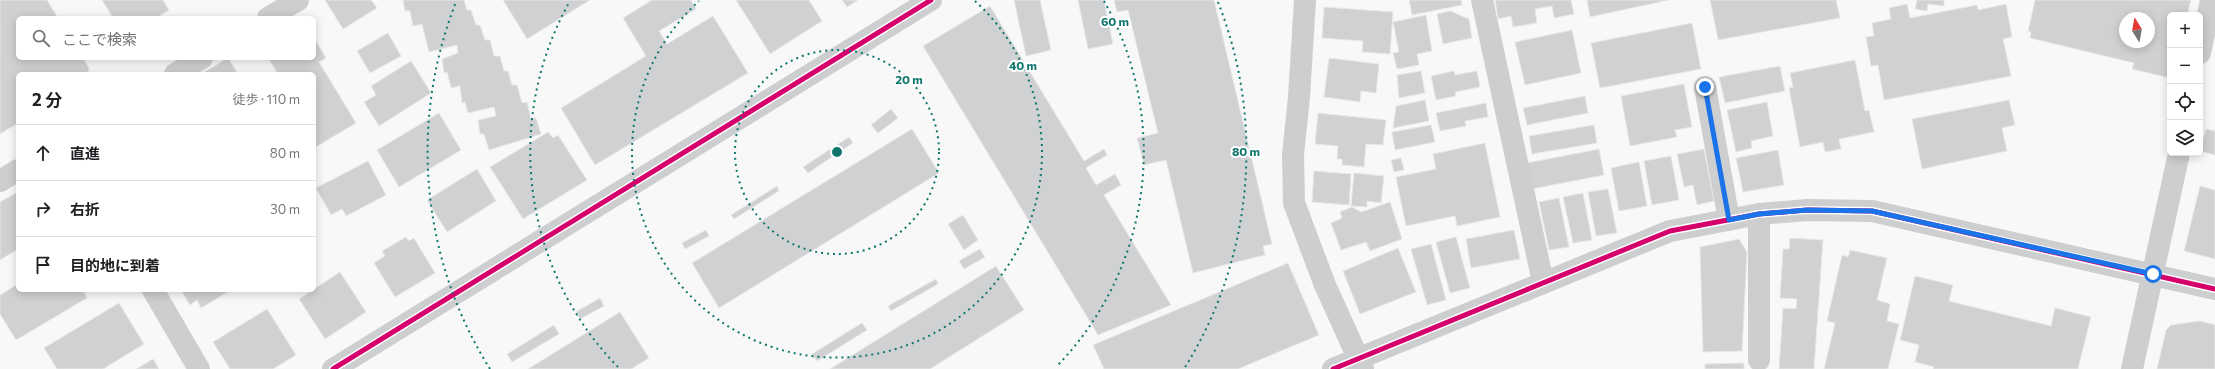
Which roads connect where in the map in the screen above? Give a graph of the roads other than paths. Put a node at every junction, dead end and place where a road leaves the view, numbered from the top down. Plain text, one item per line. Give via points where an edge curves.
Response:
1 (298, 0) edge
2 (931, 0) edge
3 (1305, 0) edge
4 (1482, 0) edge
5 (2211, 0) edge
6 (271, 16) edge
7 (2201, 48) edge
8 (199, 60) edge
9 (178, 72) edge
10 (1705, 87) dead end
11 (2178, 156) edge
12 (16, 171) edge
13 (0, 181) edge
14 (1759, 214) junction
15 (1729, 220) junction
16 (2153, 274) junction
17 (1543, 282) junction
18 (2215, 289) edge
19 (154, 292) edge
20 (1759, 360) dead end
21 (1361, 364) edge
22 (199, 369) edge
23 (332, 369) edge
24 (1333, 369) edge
25 (2132, 369) edge

1 - 6 street
2 - 23 street
3 - 21 street via 1293,155 1294,203
4 - 17 street
5 - 7 street
8 - 9 street
10 - 15 street
11 - 16 street
12 - 13 street
14 - 15 street
14 - 16 street via 1807,210 1872,211
14 - 20 street
15 - 17 street via 1670,231
16 - 18 street
16 - 25 street
17 - 21 street
19 - 22 street
21 - 24 street

